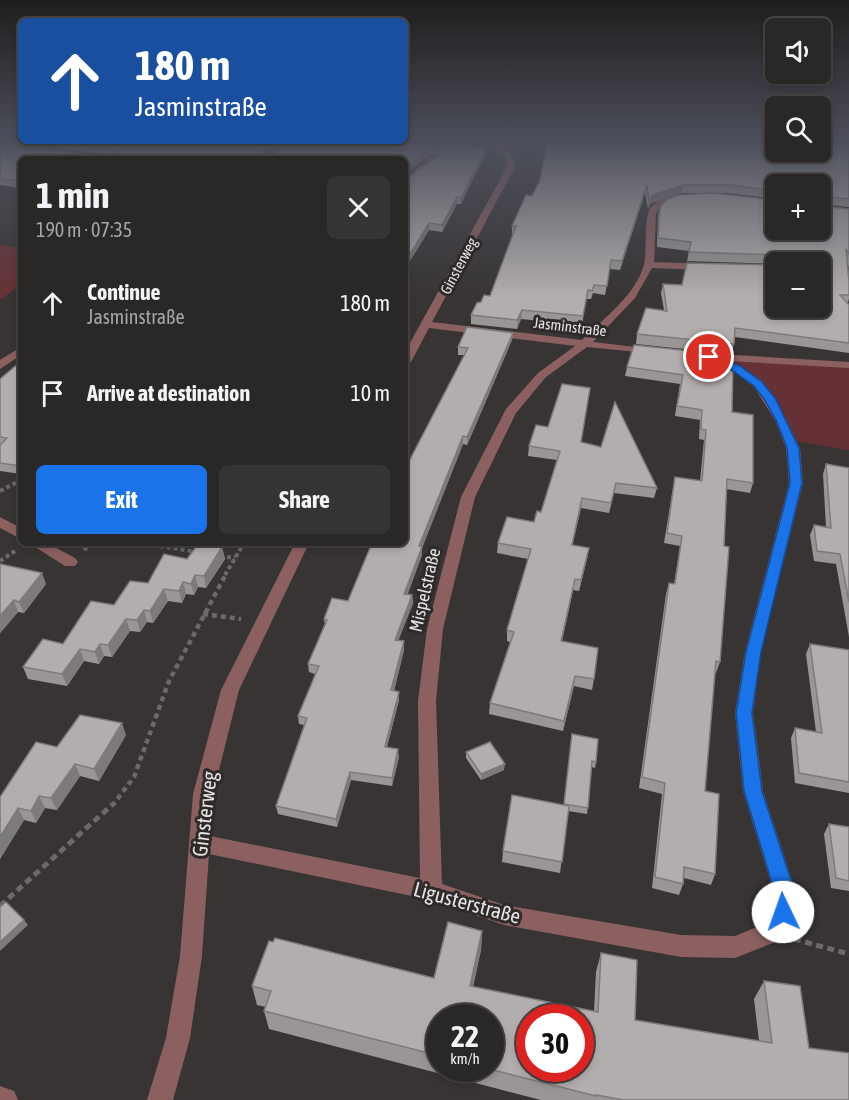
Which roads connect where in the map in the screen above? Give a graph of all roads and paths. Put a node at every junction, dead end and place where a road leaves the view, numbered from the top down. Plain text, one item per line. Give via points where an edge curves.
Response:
1 (497, 195) edge
2 (695, 196) edge
3 (648, 265) junction
4 (722, 267) edge
5 (427, 325) junction
6 (585, 344) junction
7 (18, 352) edge
8 (661, 352) edge
9 (408, 357) edge
10 (849, 365) edge
11 (0, 366) edge
12 (18, 482) edge
13 (0, 491) edge
14 (0, 522) edge
15 (18, 532) edge
16 (41, 546) edge
17 (158, 546) edge
18 (242, 546) edge
19 (300, 546) edge
20 (201, 553) edge
21 (212, 554) edge
22 (235, 558) junction
23 (70, 562) dead end
24 (203, 614) junction
25 (262, 622) junction
26 (201, 843) junction
27 (431, 890) junction
28 (0, 906) edge
29 (770, 933) junction
30 (849, 954) edge
31 (0, 1099) edge
32 (5, 1100) edge
33 (160, 1100) edge

1 - 5 street, Ginsterweg
2 - 3 street via 655,207
3 - 4 street
3 - 6 street, Mispelstraße via 631,296
5 - 6 street, Jasminstraße
5 - 9 street, Ginsterweg
6 - 8 street, Jasminstraße
6 - 27 street, Mispelstraße via 542,375 510,412 468,497 435,629 427,701
7 - 11 street
10 - 29 street via 705,357 748,375 769,398 793,448 796,483 753,652 744,713 753,791 781,880 783,912
12 - 13 path
14 - 15 street
16 - 23 street
17 - 20 path
18 - 22 path
19 - 25 street, Ginsterweg
21 - 22 path
22 - 24 path
24 - 25 path
24 - 28 path via 169,681 134,777 118,800
25 - 26 street, Ginsterweg via 230,690 203,794
26 - 27 street, Ligusterstraße
26 - 33 street, Ginsterweg via 191,956 178,1038
27 - 29 street, Ligusterstraße via 504,915 681,946 735,947
29 - 30 path
31 - 32 street

